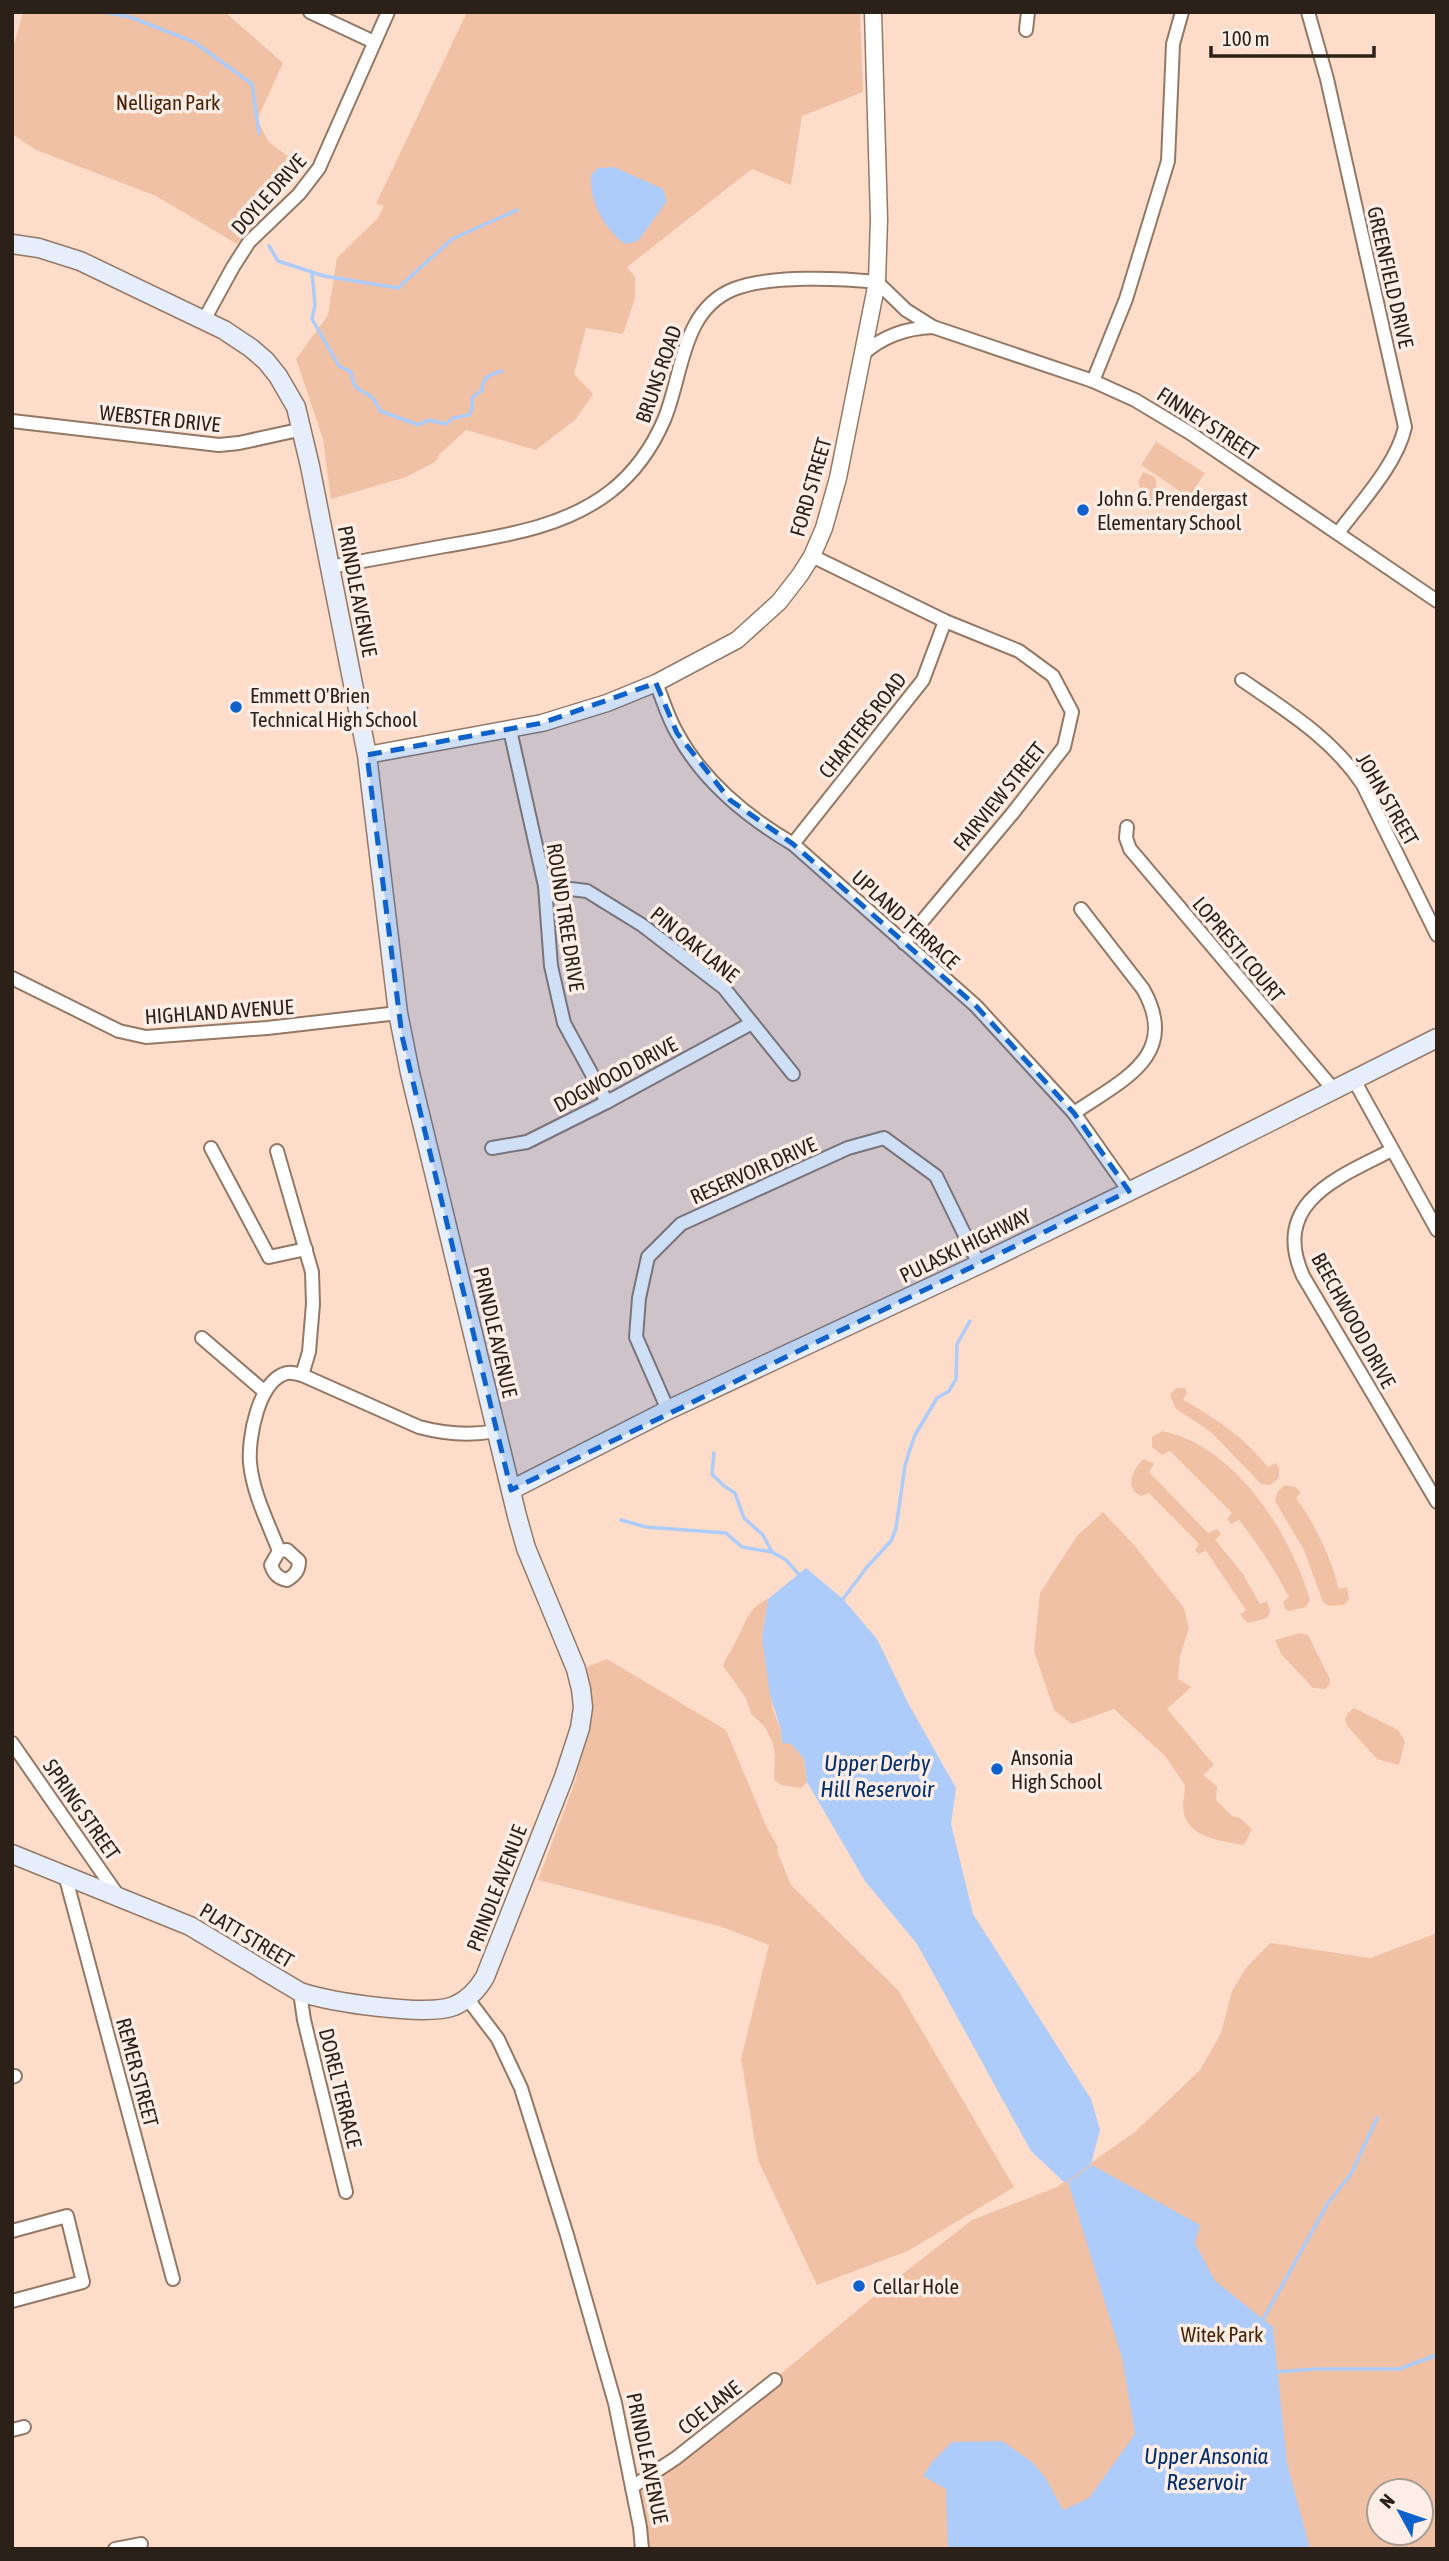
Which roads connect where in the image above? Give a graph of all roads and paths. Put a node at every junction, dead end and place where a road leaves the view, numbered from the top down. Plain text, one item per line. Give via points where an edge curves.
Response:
1 (310, 12) edge
2 (388, 12) edge
3 (873, 12) edge
4 (1028, 12) edge
5 (1182, 12) edge
6 (1308, 12) edge
7 (1027, 30) dead end
8 (374, 41) junction
9 (12, 244) edge
10 (877, 282) junction
11 (204, 320) junction
12 (933, 327) junction
13 (863, 354) junction
14 (1093, 382) junction
15 (12, 421) edge
16 (303, 429) junction
17 (1339, 533) junction
18 (812, 556) junction
19 (330, 567) junction
20 (1437, 601) edge
21 (945, 621) junction
22 (1242, 680) dead end
23 (656, 683) junction
24 (510, 730) junction
25 (367, 755) junction
26 (1127, 827) dead end
27 (793, 844) junction
28 (545, 886) junction
29 (1081, 909) dead end
30 (1437, 935) edge
31 (904, 943) junction
32 (12, 978) edge
33 (398, 1013) junction
34 (752, 1023) junction
35 (1437, 1038) edge
36 (793, 1074) dead end
37 (1354, 1080) junction
38 (1334, 1090) junction
39 (607, 1102) junction
40 (1074, 1113) junction
41 (211, 1148) dead end
42 (492, 1148) dead end
43 (1392, 1150) junction
44 (277, 1151) dead end
45 (1129, 1191) junction
46 (1437, 1230) edge
47 (306, 1249) junction
48 (979, 1264) junction
49 (202, 1338) dead end
50 (302, 1375) junction
51 (265, 1392) junction
52 (668, 1410) junction
53 (496, 1431) junction
54 (511, 1490) junction
55 (1437, 1502) edge
56 (279, 1551) dead end
57 (12, 1742) edge
58 (12, 1854) edge
59 (65, 1875) junction
60 (120, 1898) junction
61 (300, 1992) junction
62 (467, 1998) junction
63 (346, 2192) dead end
64 (12, 2231) edge
65 (173, 2279) dead end
66 (12, 2301) edge
67 (775, 2380) dead end
68 (632, 2487) junction
69 (141, 2544) dead end
70 (114, 2549) edge
71 (642, 2549) edge

1 - 8 street
2 - 8 street, DOYLE DRIVE
3 - 10 street, FORD STREET
4 - 7 street
5 - 14 street via 1173,44 1168,161 1126,299
6 - 17 street, GREENFIELD DRIVE via 1405,427 1394,457
8 - 11 street, DOYLE DRIVE via 319,168 249,242
9 - 11 main road, PRINDLE AVENUE via 80,261
10 - 12 street, FINNEY STREET via 906,310
10 - 13 street, FORD STREET
10 - 19 street, BRUNS ROAD via 794,280 749,285 722,296 691,332 665,418 650,450 612,491 587,508 519,531
11 - 16 main road, PRINDLE AVENUE via 266,361 287,389
12 - 13 street, FINNEY STREET via 902,331
12 - 14 street, FINNEY STREET
13 - 18 street, FORD STREET via 838,478
14 - 17 street, FINNEY STREET via 1135,400 1190,433
15 - 16 street, WEBSTER DRIVE via 219,445
16 - 19 main road, PRINDLE AVENUE
17 - 20 street, FINNEY STREET
18 - 21 street, FAIRVIEW STREET
18 - 23 street, FORD STREET via 760,621 718,652
19 - 25 main road, PRINDLE AVENUE
21 - 27 street, CHARTERS ROAD via 923,680
21 - 31 street, FAIRVIEW STREET via 1019,651 1053,676 1072,712 1064,747
22 - 30 street, JOHN STREET via 1312,729 1351,767
23 - 24 street, FORD STREET via 580,712
23 - 27 street, UPLAND TERRACE via 677,733 730,800 758,824
24 - 25 street, FORD STREET
24 - 28 street, ROUND TREE DRIVE
25 - 33 main road, PRINDLE AVENUE
26 - 38 street, LOPRESTI COURT via 1130,849
27 - 31 street, UPLAND TERRACE
28 - 34 street, PIN OAK LANE via 587,891 642,925 724,988
28 - 39 street, ROUND TREE DRIVE via 551,966 564,1023
29 - 40 street via 1143,989 1151,1003 1156,1035 1136,1069
31 - 40 street, UPLAND TERRACE via 976,1006
32 - 33 street, HIGHLAND AVENUE via 119,1031 146,1037
33 - 53 main road, PRINDLE AVENUE
34 - 36 street, PIN OAK LANE
34 - 39 street, DOGWOOD DRIVE
35 - 37 main road, PULASKI HIGHWAY
37 - 38 main road, PULASKI HIGHWAY
37 - 43 street
38 - 45 main road, PULASKI HIGHWAY
39 - 42 street, DOGWOOD DRIVE via 527,1142
40 - 45 street, UPLAND TERRACE
41 - 47 street via 269,1257
43 - 46 street
43 - 55 street, BEECHWOOD DRIVE via 1328,1183 1310,1201 1295,1226 1294,1251 1303,1276
44 - 47 street
45 - 48 main road, PULASKI HIGHWAY
47 - 50 street via 313,1304
48 - 52 main road, PULASKI HIGHWAY
48 - 52 street, RESERVOIR DRIVE via 936,1176 884,1138 848,1148 681,1224 648,1257 636,1337
49 - 51 street
50 - 51 street via 288,1373
50 - 53 street via 419,1427 455,1434
51 - 56 street via 254,1422 250,1462 257,1497
52 - 54 main road, PULASKI HIGHWAY
53 - 54 main road, PRINDLE AVENUE
54 - 62 main road, PRINDLE AVENUE via 526,1548 576,1669 583,1707 575,1745 496,1950 479,1987
57 - 60 street, SPRING STREET
58 - 59 main road, PLATT STREET
59 - 60 main road, PLATT STREET
59 - 65 street, REMER STREET
60 - 61 main road, PLATT STREET via 200,1931
61 - 62 main road, PLATT STREET via 425,2010 454,2006
61 - 63 street, DOREL TERRACE
62 - 68 street, PRINDLE AVENUE via 498,2039 521,2088 615,2403
64 - 66 street via 67,2216 83,2282
67 - 68 street, COE LANE
68 - 71 street, PRINDLE AVENUE
69 - 70 street

